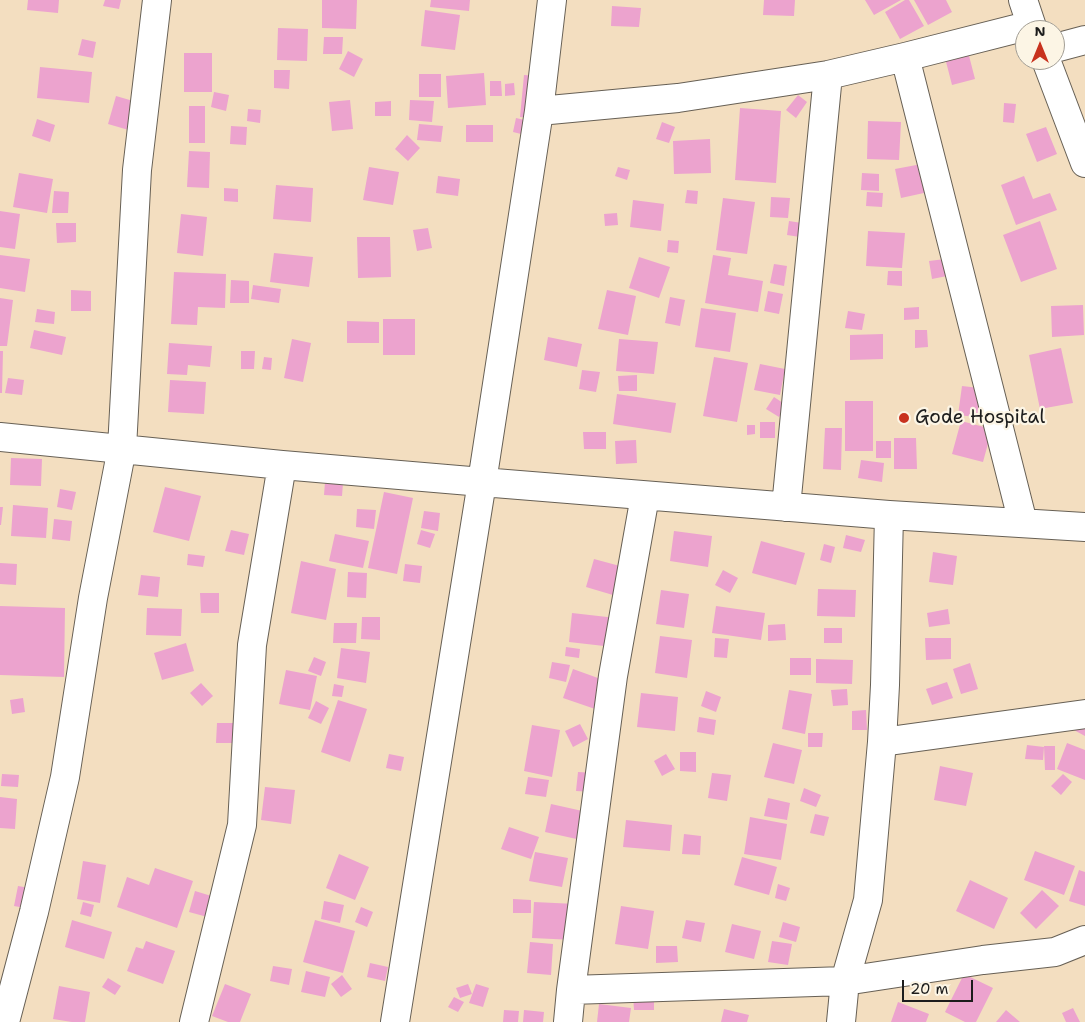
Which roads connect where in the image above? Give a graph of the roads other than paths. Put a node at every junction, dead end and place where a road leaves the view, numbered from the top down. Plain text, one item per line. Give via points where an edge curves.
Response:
1 (157, 0) edge
2 (552, 0) edge
3 (1029, 18) edge
4 (1085, 40) edge
5 (1065, 45) edge
6 (905, 57) junction
7 (1050, 70) edge
8 (828, 75) junction
9 (539, 111) junction
10 (1085, 163) edge
11 (0, 436) edge
12 (122, 448) junction
13 (282, 465) junction
14 (482, 482) junction
15 (644, 496) junction
16 (786, 507) junction
17 (889, 515) junction
18 (1023, 523) junction
19 (1085, 526) edge
20 (1085, 714) edge
21 (882, 742) junction
22 (1085, 940) edge
23 (845, 981) junction
24 (571, 990) junction
25 (5, 1022) edge
26 (194, 1022) edge
27 (395, 1022) edge
28 (568, 1022) edge
29 (841, 1022) edge

1 - 12 street via 137,170
2 - 9 street
3 - 6 street
4 - 5 street
6 - 8 street
6 - 18 street
7 - 10 street
8 - 9 street via 678,98
8 - 16 street
9 - 14 street
11 - 12 street
12 - 13 street
12 - 25 street via 93,598 65,777
13 - 14 street
13 - 26 street via 252,645 242,825
14 - 15 street
14 - 27 street
15 - 16 street
15 - 24 street via 613,676
16 - 17 street
17 - 18 street
17 - 21 street
18 - 19 street
20 - 21 street
21 - 23 street via 868,900
22 - 23 street via 1055,952
23 - 24 street
23 - 29 street
24 - 28 street

